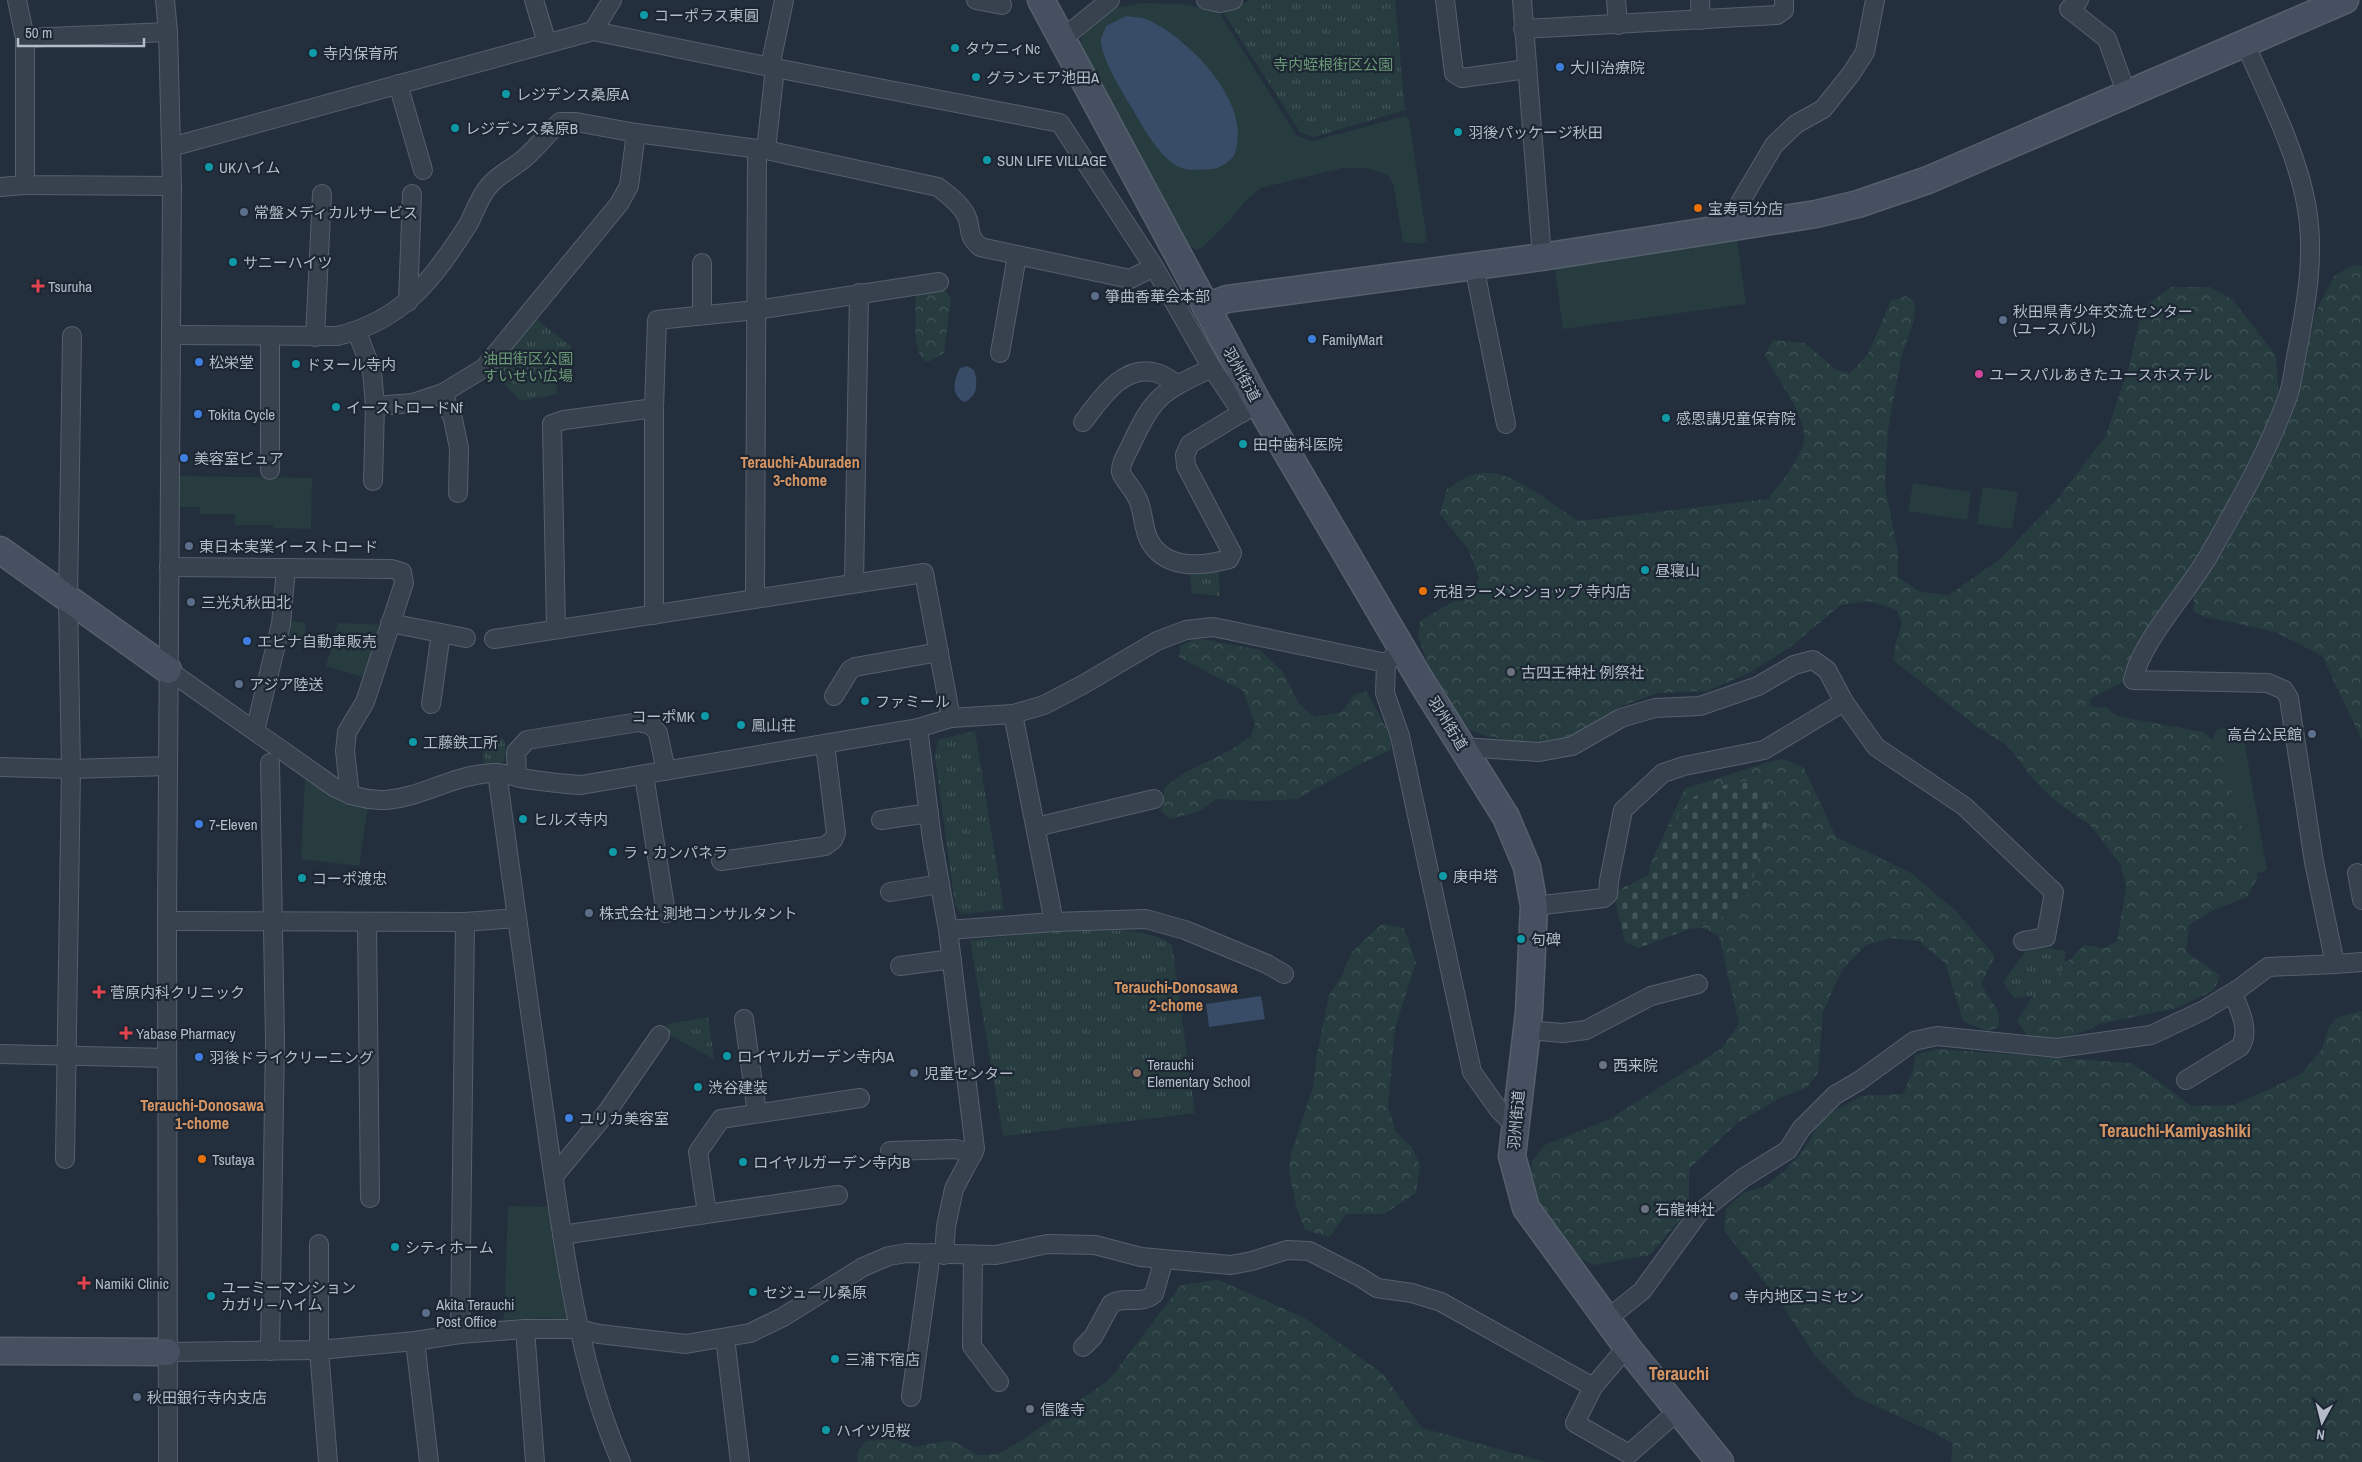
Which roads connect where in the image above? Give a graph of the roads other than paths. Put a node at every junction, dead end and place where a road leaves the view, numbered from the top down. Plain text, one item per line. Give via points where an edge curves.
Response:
1 (18, 0) edge
2 (165, 0) edge
3 (534, 0) edge
4 (612, 0) edge
5 (784, 0) edge
6 (976, 0) edge
7 (1042, 0) edge
8 (1110, 0) edge
9 (1206, 0) edge
10 (1233, 0) edge
11 (1445, 0) edge
12 (1522, 0) edge
13 (1616, 0) edge
14 (1700, 0) edge
15 (1784, 0) edge
16 (1875, 0) edge
17 (2080, 0) edge
18 (2345, 0) edge
19 (1002, 5) dead end
20 (1701, 20) junction
21 (1618, 25) junction
22 (1523, 29) junction
23 (594, 30) junction
24 (168, 32) junction
25 (25, 38) junction
26 (1062, 39) junction
27 (547, 43) junction
28 (2245, 43) junction
29 (772, 68) junction
30 (1527, 69) junction
31 (398, 84) junction
32 (2127, 95) junction
33 (636, 133) junction
34 (171, 148) junction
35 (761, 150) junction
36 (423, 170) dead end
37 (25, 185) junction
38 (0, 186) edge
39 (172, 186) junction
40 (322, 194) dead end
41 (412, 194) dead end
42 (1725, 228) junction
43 (1017, 256) junction
44 (1542, 257) junction
45 (702, 263) dead end
46 (1474, 266) junction
47 (1154, 267) junction
48 (940, 282) dead end
49 (859, 293) junction
50 (408, 302) junction
51 (1206, 307) junction
52 (756, 310) junction
53 (702, 315) junction
54 (357, 332) junction
55 (171, 335) junction
56 (72, 336) dead end
57 (270, 336) junction
58 (315, 337) junction
59 (1000, 353) dead end
60 (1212, 368) junction
61 (1178, 384) junction
62 (443, 392) junction
63 (375, 406) junction
64 (654, 408) junction
65 (1250, 408) junction
66 (1083, 422) dead end
67 (1506, 424) dead end
68 (270, 470) dead end
69 (373, 481) dead end
70 (458, 493) dead end
71 (0, 550) edge
72 (169, 567) junction
73 (286, 569) junction
74 (854, 583) junction
75 (755, 598) junction
76 (68, 600) junction
77 (654, 615) junction
78 (390, 623) junction
79 (556, 629) junction
80 (441, 633) junction
81 (466, 638) dead end
82 (494, 639) dead end
83 (938, 652) junction
84 (1394, 656) junction
85 (168, 670) junction
86 (834, 696) dead end
87 (1844, 702) junction
88 (431, 704) dead end
89 (1013, 714) junction
90 (951, 718) junction
91 (918, 728) junction
92 (256, 731) junction
93 (824, 744) junction
94 (1463, 747) junction
95 (270, 763) dead end
96 (168, 766) junction
97 (0, 767) edge
98 (71, 769) junction
99 (666, 771) junction
100 (497, 773) junction
101 (644, 775) junction
102 (518, 777) junction
103 (350, 795) junction
104 (1154, 800) dead end
105 (929, 813) junction
106 (881, 820) dead end
107 (1036, 827) junction
108 (721, 861) dead end
109 (2357, 873) dead end
110 (940, 884) junction
111 (890, 892) dead end
112 (2362, 900) edge
113 (1534, 906) junction
114 (666, 913) dead end
115 (516, 918) junction
116 (272, 920) junction
117 (167, 921) junction
118 (367, 922) junction
119 (465, 922) junction
120 (1054, 922) junction
121 (948, 930) junction
122 (2023, 941) dead end
123 (952, 959) junction
124 (2362, 962) edge
125 (2334, 964) junction
126 (900, 966) dead end
127 (1284, 974) dead end
128 (1698, 984) dead end
129 (2232, 993) junction
130 (744, 1019) dead end
131 (1527, 1030) junction
132 (660, 1035) dead end
133 (0, 1054) edge
134 (68, 1056) junction
135 (168, 1058) junction
136 (2186, 1080) dead end
137 (860, 1098) dead end
138 (757, 1114) junction
139 (1514, 1125) junction
140 (890, 1151) dead end
141 (972, 1154) junction
142 (65, 1159) dead end
143 (554, 1176) junction
144 (838, 1195) dead end
145 (370, 1198) dead end
146 (707, 1213) junction
147 (562, 1235) junction
148 (319, 1244) dead end
149 (937, 1254) junction
150 (973, 1255) junction
151 (1164, 1259) junction
152 (1607, 1319) junction
153 (525, 1329) junction
154 (579, 1330) junction
155 (460, 1334) junction
156 (725, 1338) junction
157 (415, 1341) junction
158 (1083, 1347) dead end
159 (1627, 1347) junction
160 (318, 1350) junction
161 (0, 1351) edge
162 (270, 1351) junction
163 (167, 1352) junction
164 (999, 1382) dead end
165 (1593, 1387) junction
166 (911, 1397) dead end
167 (1679, 1410) junction
168 (168, 1462) edge
169 (328, 1462) edge
170 (428, 1462) edge
171 (535, 1462) edge
172 (621, 1462) edge
173 (740, 1462) edge
174 (1720, 1462) edge

1 - 25 street
2 - 24 street
3 - 27 street
4 - 23 street
5 - 29 street
6 - 19 street
7 - 26 street, 羽州街道
8 - 26 street
9 - 10 street via 1220,3
11 - 30 street via 1454,73 1462,78
12 - 22 street
13 - 21 street
14 - 20 street
15 - 20 street via 1784,10 1777,16
16 - 42 street via 1865,52 1851,74 1823,109 1796,124 1774,145
17 - 32 street via 2069,8 2106,39
18 - 28 street
20 - 21 street
21 - 22 street
22 - 30 street
23 - 27 street
23 - 29 street
24 - 25 street
24 - 34 street
25 - 37 street
26 - 51 street, 羽州街道
27 - 31 street
28 - 32 street
28 - 125 street via 2292,156 2307,209 2310,271 2305,312 2288,395 2248,485 2205,562 2135,667 2132,680 2268,683 2284,690 2289,698 2314,862
29 - 35 street
29 - 47 street via 1060,123
30 - 44 street
31 - 34 street
31 - 36 street
32 - 42 street via 1928,180 1858,204
33 - 35 street
33 - 50 street via 560,122 528,156 488,187 449,254 426,285
33 - 62 street via 629,186 620,204 484,368
34 - 39 street
35 - 43 street via 938,187 957,202 967,216 971,239 980,247
35 - 52 street
37 - 38 street
37 - 39 street
39 - 55 street
40 - 58 street
41 - 50 street
42 - 44 street
43 - 47 street via 1130,279
43 - 59 street
44 - 46 street
45 - 53 street
46 - 51 street via 1227,299
46 - 67 street
47 - 60 street
48 - 49 street
49 - 52 street
49 - 74 street
50 - 54 street via 391,316
51 - 65 street, 羽州街道
52 - 53 street
52 - 75 street
53 - 64 street via 657,320
54 - 58 street
54 - 63 street via 372,371
55 - 57 street
55 - 72 street
56 - 76 street
57 - 58 street
57 - 68 street
60 - 61 street
60 - 65 street
61 - 65 street via 1162,394 1144,416 1121,472 1139,499 1148,537 1155,549 1185,566 1212,564 1229,559 1232,553 1186,466 1185,456 1190,444
61 - 66 street via 1156,372 1134,371 1109,389
62 - 63 street via 413,403
62 - 70 street via 459,448
63 - 69 street
64 - 77 street
64 - 79 street via 552,424
65 - 84 street, 羽州街道
71 - 76 street
72 - 73 street
72 - 85 street
73 - 78 street via 392,569 402,572 404,583
73 - 92 street via 281,624
74 - 75 street
74 - 83 street via 924,573
75 - 77 street
76 - 85 street
76 - 98 street
77 - 79 street
78 - 80 street
78 - 103 street via 365,702 347,732 345,751
79 - 82 street
80 - 81 street
80 - 88 street
83 - 86 street via 855,667
83 - 90 street
84 - 89 street via 1213,628 1186,630 1157,641 1061,697
84 - 94 street, 羽州街道
84 - 139 street via 1385,693 1400,736 1472,1072
85 - 92 street
85 - 96 street
87 - 94 street via 1827,670 1813,660 1794,665 1758,686 1700,706 1655,708 1621,718 1572,746 1539,752
87 - 113 street via 1764,750 1663,773 1623,810 1608,894 1604,898
87 - 122 street via 1876,747 1964,806 2054,892 2046,937
89 - 90 street
89 - 107 street
90 - 91 street
91 - 93 street
91 - 105 street
92 - 103 street
93 - 99 street
93 - 108 street via 836,833 833,840 825,846
94 - 113 street, 羽州街道 via 1506,817 1527,867
95 - 116 street
96 - 98 street
96 - 117 street
97 - 98 street
98 - 134 street
99 - 101 street
99 - 102 street via 658,733 651,725 639,722 527,740 516,752
100 - 102 street
100 - 103 street via 467,777 399,799 370,801
100 - 115 street
101 - 102 street via 581,785
101 - 114 street
104 - 107 street
105 - 106 street
105 - 110 street
107 - 120 street
109 - 112 street
110 - 111 street
110 - 121 street
113 - 131 street, 羽州街道
115 - 119 street
115 - 143 street
116 - 117 street
116 - 118 street
116 - 162 street via 275,1040
117 - 135 street
118 - 119 street
118 - 145 street
119 - 155 street
120 - 121 street
120 - 127 street via 1146,919 1185,930
121 - 123 street
123 - 126 street
123 - 141 street via 974,1126 975,1149
124 - 125 street
125 - 129 street via 2268,967
128 - 131 street via 1651,996 1586,1030 1563,1033
129 - 136 street via 2242,1018 2244,1041 2240,1047
129 - 152 street via 2151,1036 2100,1044 2057,1048 1937,1036 1914,1041 1835,1095 1801,1129 1788,1150 1743,1178 1698,1214 1642,1291
130 - 138 street
131 - 139 street, 羽州街道
132 - 143 street via 606,1112
133 - 134 street
134 - 135 street
134 - 142 street
135 - 163 street
137 - 138 street
138 - 146 street via 721,1119 698,1152
139 - 152 street, 羽州街道 via 1512,1156 1526,1208
140 - 141 street via 956,1149
141 - 149 street via 954,1189
143 - 147 street
144 - 146 street
146 - 147 street
147 - 154 street
148 - 160 street
149 - 150 street
149 - 156 street via 907,1253 880,1260 783,1317 750,1333
149 - 166 street
150 - 151 street via 996,1255 1047,1244 1086,1244
150 - 164 street via 972,1346
151 - 158 street via 1154,1294 1142,1301 1121,1300 1111,1304
151 - 165 street via 1231,1265 1287,1250 1309,1250 1377,1288 1412,1293 1441,1302
152 - 159 street, 羽州街道
153 - 154 street
153 - 155 street
153 - 171 street
154 - 156 street via 686,1344
154 - 172 street via 607,1429
155 - 157 street
156 - 173 street
157 - 160 street
157 - 170 street
159 - 165 street
159 - 167 street, 羽州街道
160 - 162 street
160 - 169 street
161 - 163 street
162 - 163 street
163 - 168 street
165 - 167 street via 1574,1423 1629,1454
167 - 174 street, 羽州街道

